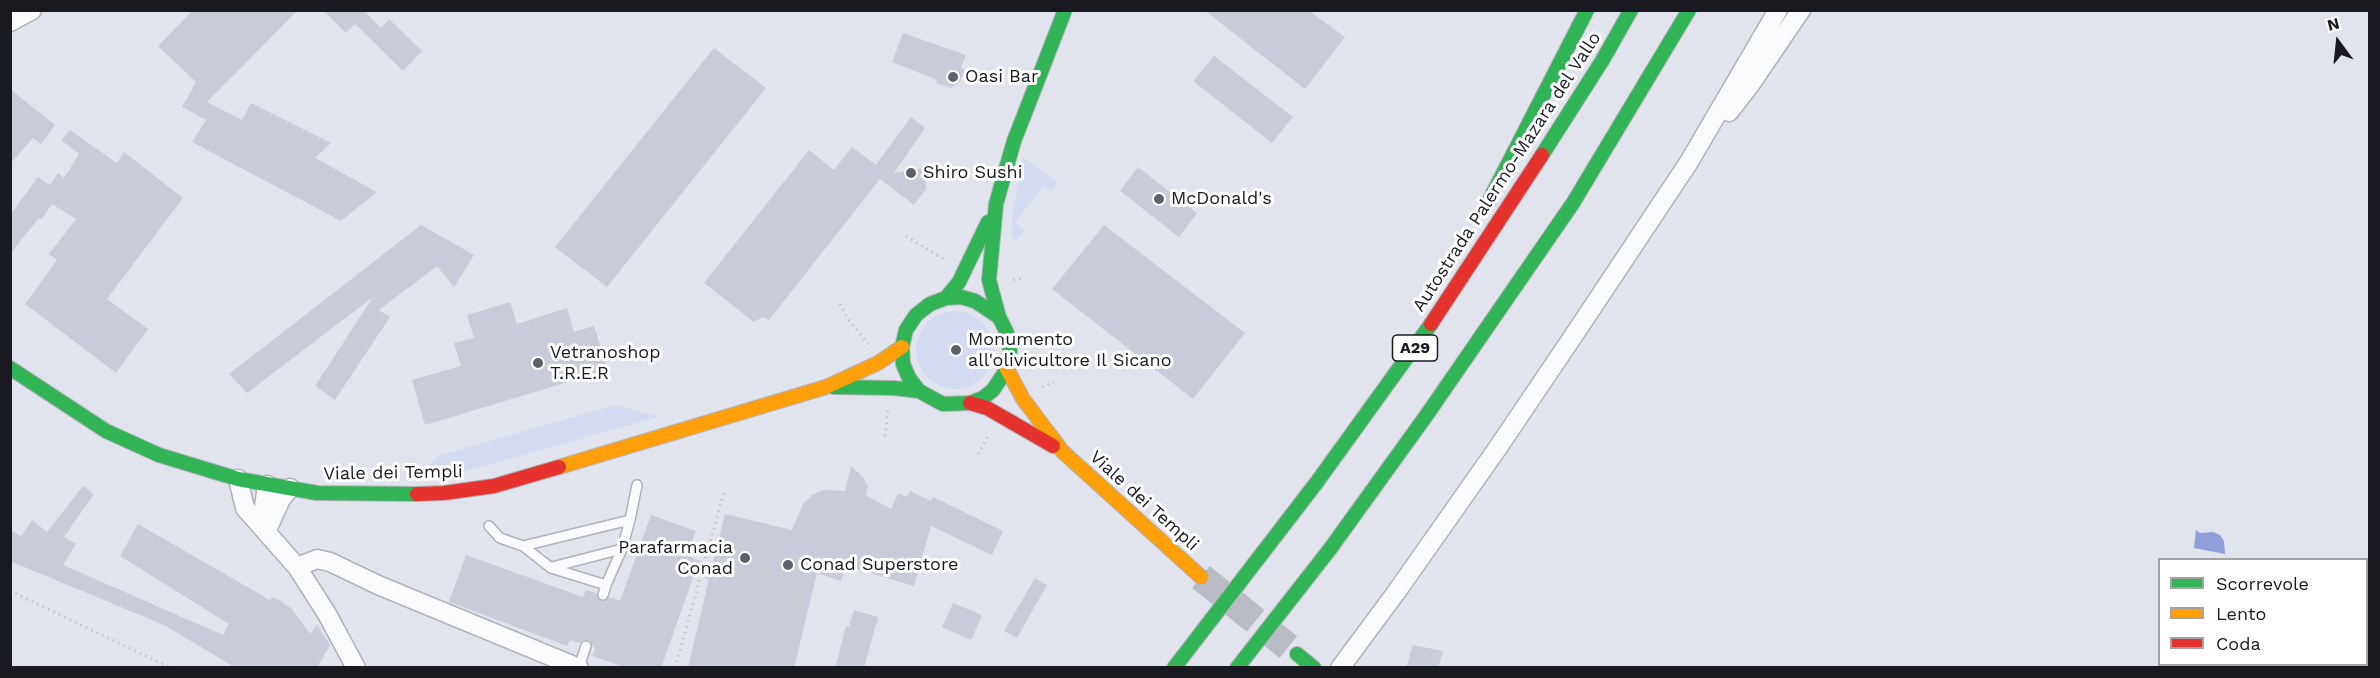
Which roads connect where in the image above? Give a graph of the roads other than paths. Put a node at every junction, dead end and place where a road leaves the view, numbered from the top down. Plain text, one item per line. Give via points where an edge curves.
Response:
1 (32, 10) edge
2 (1065, 10) edge
3 (1587, 10) edge
4 (1631, 10) edge
5 (1689, 10) edge
6 (1778, 10) edge
7 (1801, 10) edge
8 (10, 22) edge
9 (1689, 162) junction
10 (996, 204) junction
11 (1484, 212) dead end
12 (1467, 243) dead end
13 (946, 298) junction
14 (999, 318) junction
15 (902, 347) junction
16 (10, 368) edge
17 (1007, 369) junction
18 (826, 387) junction
19 (920, 391) junction
20 (970, 403) junction
21 (1063, 452) junction
22 (238, 479) junction
23 (1317, 482) junction
24 (637, 484) dead end
25 (267, 485) junction
26 (290, 488) junction
27 (630, 520) junction
28 (489, 526) dead end
29 (267, 530) junction
30 (523, 546) junction
31 (622, 549) junction
32 (297, 567) junction
33 (551, 568) junction
34 (1201, 577) tunnel mouth
35 (606, 585) junction
36 (603, 596) dead end
37 (586, 646) dead end
38 (1297, 654) tunnel mouth
39 (356, 668) edge
40 (579, 668) edge
41 (1174, 668) edge
42 (1237, 668) edge
43 (1314, 668) edge
44 (1340, 668) edge

1 - 8 street
2 - 10 main road via 1014,141
3 - 11 main road
4 - 23 main road, Autostrada Palermo-Mazara del Vallo / A29 via 1460,283
5 - 42 main road, A29 via 1573,203 1433,407
6 - 9 street
7 - 9 street via 1750,85
9 - 44 street via 1497,449
10 - 13 main road via 959,282
10 - 14 main road via 989,280
12 - 23 main road via 1451,275 1335,443
13 - 14 main road via 975,301
13 - 15 main road via 916,315 906,330
14 - 17 main road via 1010,351
15 - 18 main road
15 - 19 main road via 903,364
16 - 22 main road, Viale dei Templi via 106,431 159,455
17 - 20 main road via 993,390
17 - 21 main road via 1023,399
18 - 19 main road
18 - 26 main road, Viale dei Templi via 494,486 405,494 325,493
19 - 20 main road via 943,404
20 - 21 main road via 987,408
21 - 34 main road, Viale dei Templi
22 - 25 main road, Viale dei Templi
22 - 29 street via 245,508
23 - 41 main road, Autostrada Palermo-Mazara del Vallo / A29
24 - 27 lane
25 - 26 main road, Viale dei Templi
25 - 29 street
26 - 29 street
27 - 30 lane
27 - 31 lane
28 - 30 lane via 500,538
29 - 32 street
30 - 33 lane
31 - 33 lane
31 - 35 lane
32 - 39 street
32 - 40 street via 317,559 330,562
33 - 35 lane
35 - 36 lane
37 - 40 lane
38 - 43 main road

